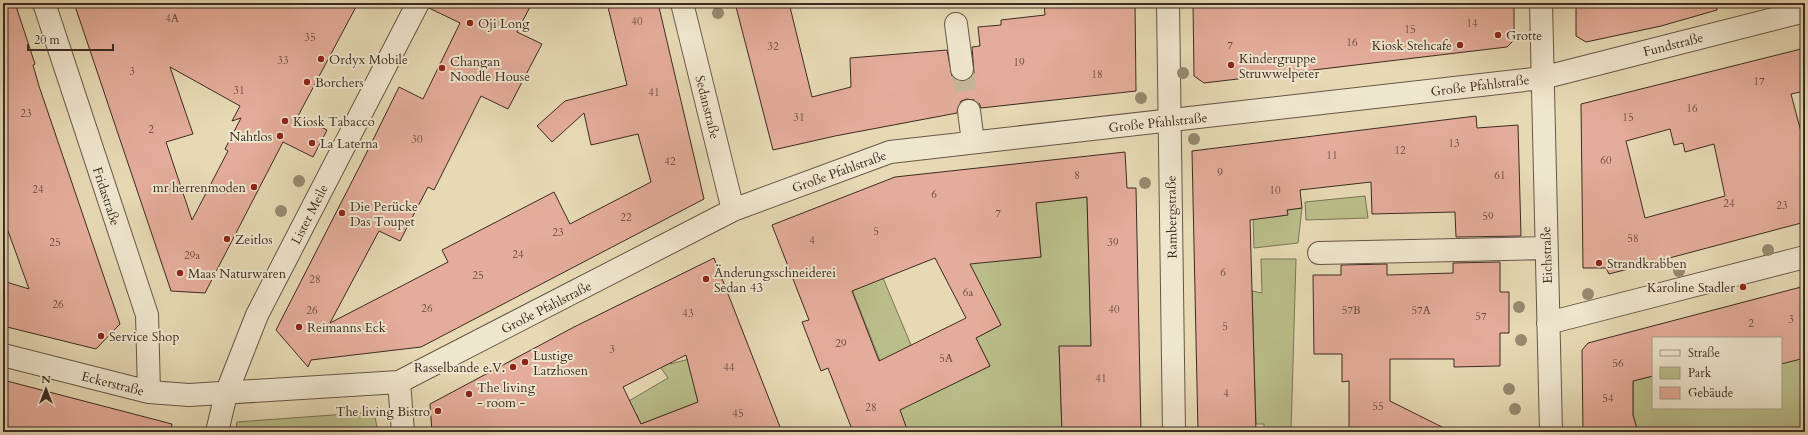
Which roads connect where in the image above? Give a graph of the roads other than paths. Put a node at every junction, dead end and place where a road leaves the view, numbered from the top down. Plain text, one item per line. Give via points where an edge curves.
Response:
1 (44, 3) edge
2 (418, 3) edge
3 (682, 3) edge
4 (1168, 3) edge
5 (1541, 3) edge
6 (1805, 11) edge
7 (956, 24) dead end
8 (962, 69) tunnel mouth
9 (1542, 78) junction
10 (969, 111) tunnel mouth
11 (1170, 121) junction
12 (973, 142) junction
13 (733, 210) junction
14 (1546, 248) junction
15 (1319, 253) dead end
16 (1805, 257) edge
17 (1548, 323) junction
18 (3, 355) edge
19 (399, 382) junction
20 (149, 392) junction
21 (226, 394) junction
22 (217, 432) edge
23 (403, 432) edge
24 (1174, 432) edge
25 (1551, 432) edge

1 - 20 street, Fridastraße via 147,315
2 - 21 street, Lister Meile via 257,315
3 - 13 street, Sedanstraße
4 - 11 street, Rambergstraße
5 - 9 street, Eichstraße
6 - 9 street, Fundstraße
7 - 8 street
9 - 11 street, Große Pfahlstraße
9 - 14 street, Eichstraße
10 - 12 street
11 - 12 street, Große Pfahlstraße
11 - 24 street, Rambergstraße
12 - 13 street, Große Pfahlstraße via 890,152
13 - 19 street, Große Pfahlstraße
14 - 15 street
14 - 17 street, Eichstraße
16 - 17 street
17 - 25 street, Eichstraße
18 - 20 street, Eckerstraße
19 - 21 street, Große Pfahlstraße
19 - 23 street
20 - 21 street, Eckerstraße
21 - 22 street, Lister Meile

